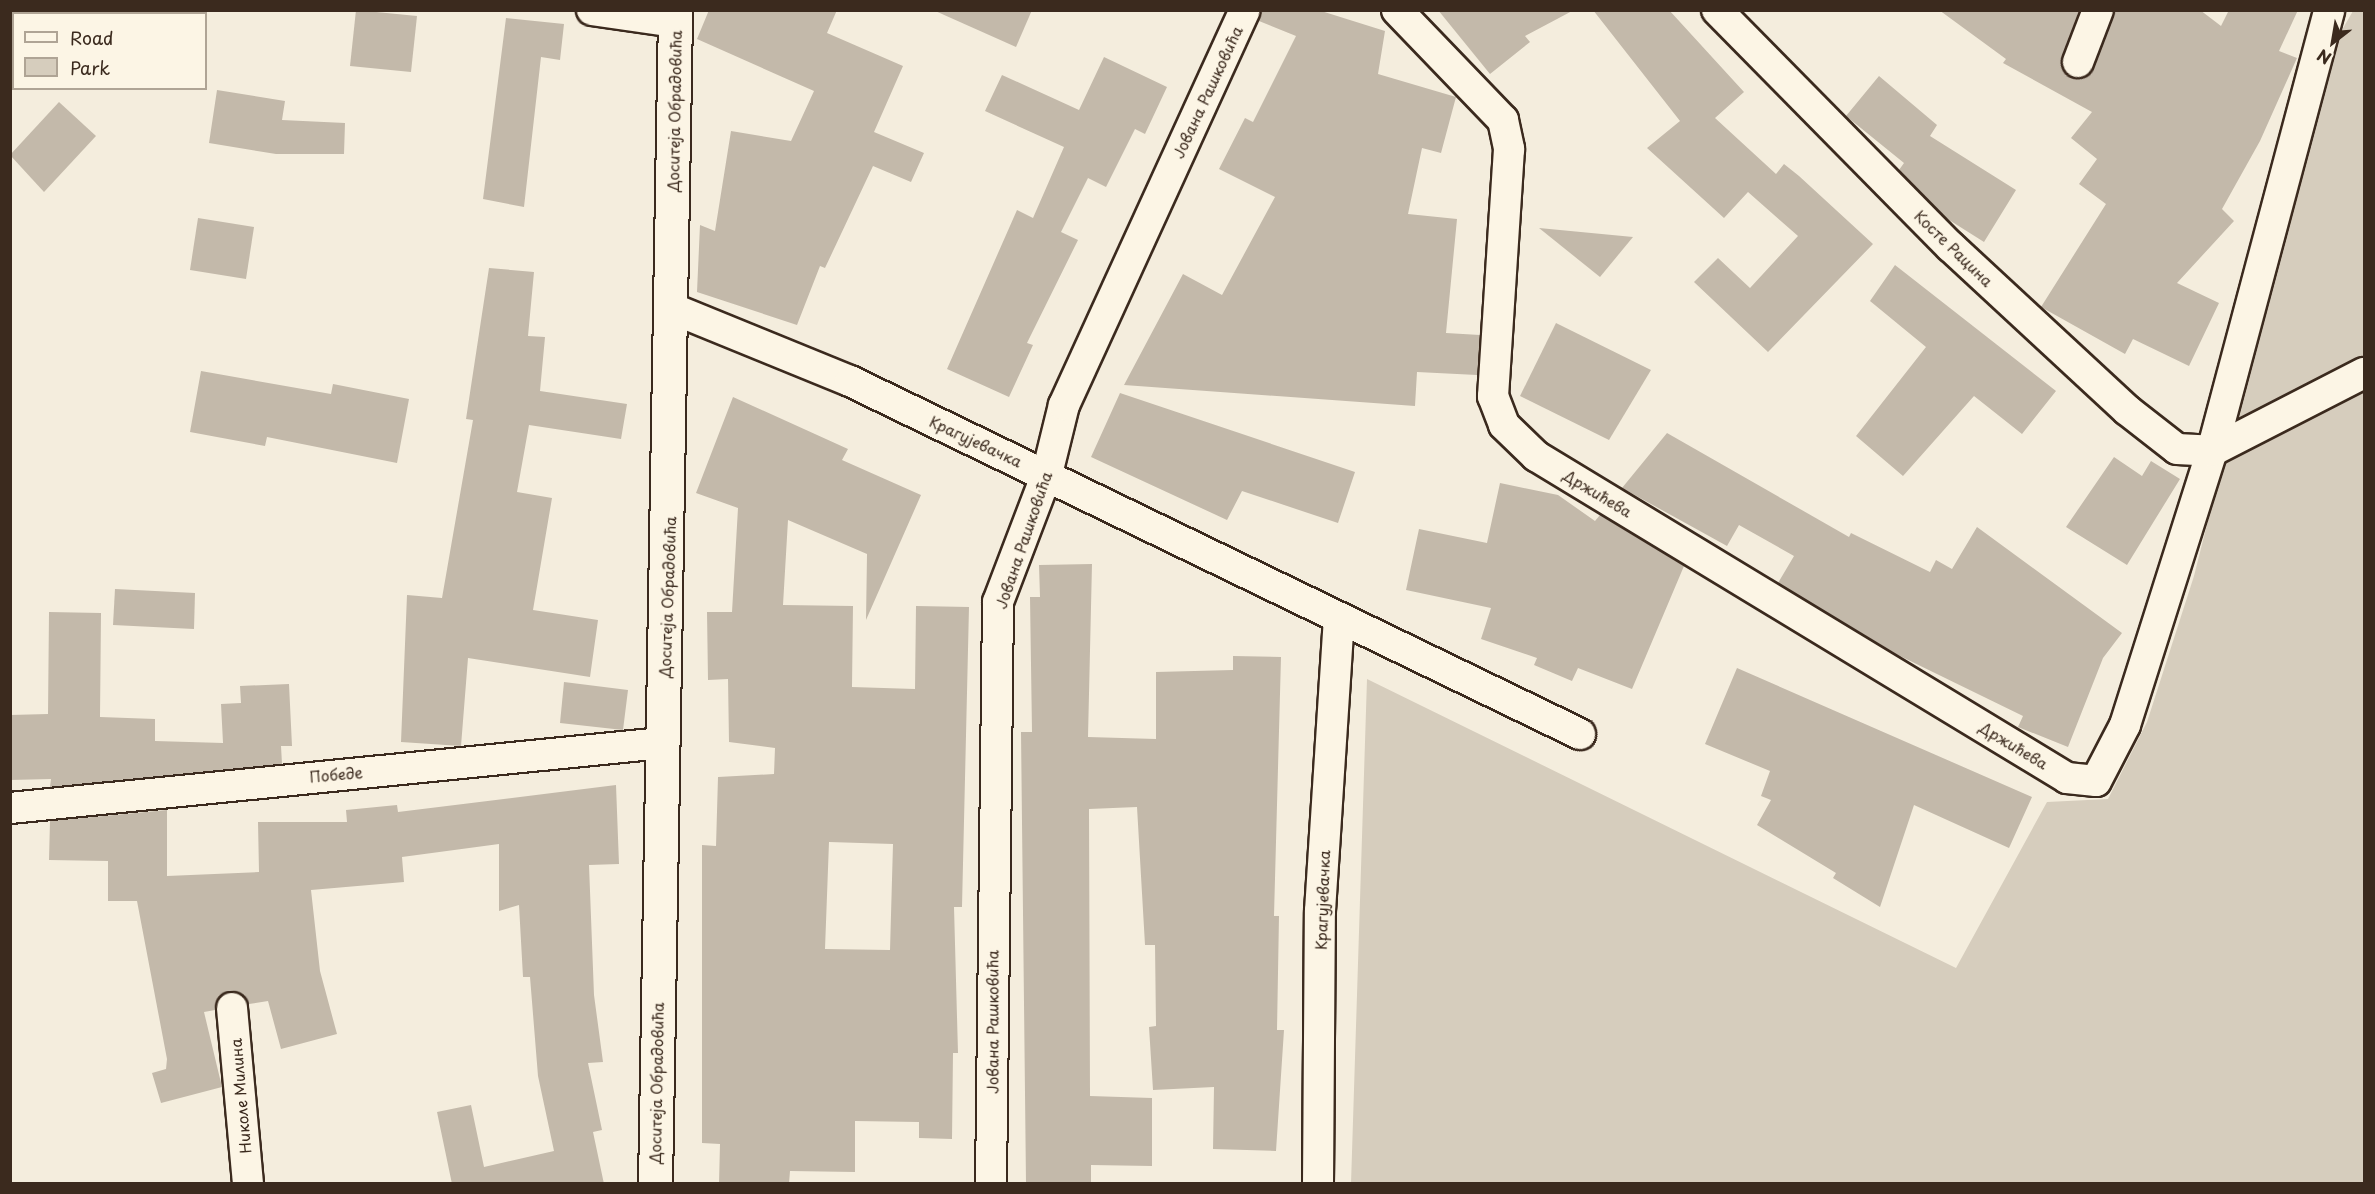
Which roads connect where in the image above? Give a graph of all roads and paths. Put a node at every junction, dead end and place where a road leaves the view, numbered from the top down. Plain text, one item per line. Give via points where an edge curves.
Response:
1 (592, 10) edge
2 (1245, 10) edge
3 (1397, 10) edge
4 (1717, 10) edge
5 (2098, 10) edge
6 (2329, 10) edge
7 (675, 16) edge
8 (2078, 62) dead end
9 (671, 309) junction
10 (2364, 373) edge
11 (2212, 451) junction
12 (1047, 474) junction
13 (1339, 618) junction
14 (1580, 734) dead end
15 (662, 743) junction
16 (10, 808) edge
17 (232, 1008) dead end
18 (248, 1184) edge
19 (655, 1184) edge
20 (991, 1184) edge
21 (1318, 1184) edge

1 - 7 street
2 - 12 street, Јована Рашковића via 1064,405
3 - 11 street, Држићева via 1503,120 1509,171 1493,396 1504,425 1536,456 2067,778 2096,781 2125,725
4 - 11 street, Косте Рацина via 1951,247 2127,410 2177,448
5 - 8 street
6 - 11 street
7 - 9 street, Доситеја Обрадовића
9 - 12 street, Крагујевачка via 808,363
9 - 15 street, Доситеја Обрадовића
10 - 11 street
12 - 13 street, Крагујевачка
12 - 20 street, Јована Рашковића via 997,613
13 - 14 street, Крагујевачка
13 - 21 street, Крагујевачка via 1320,911
15 - 16 street, Победе
15 - 19 street, Доситеја Обрадовића
17 - 18 street, Николе Милина

